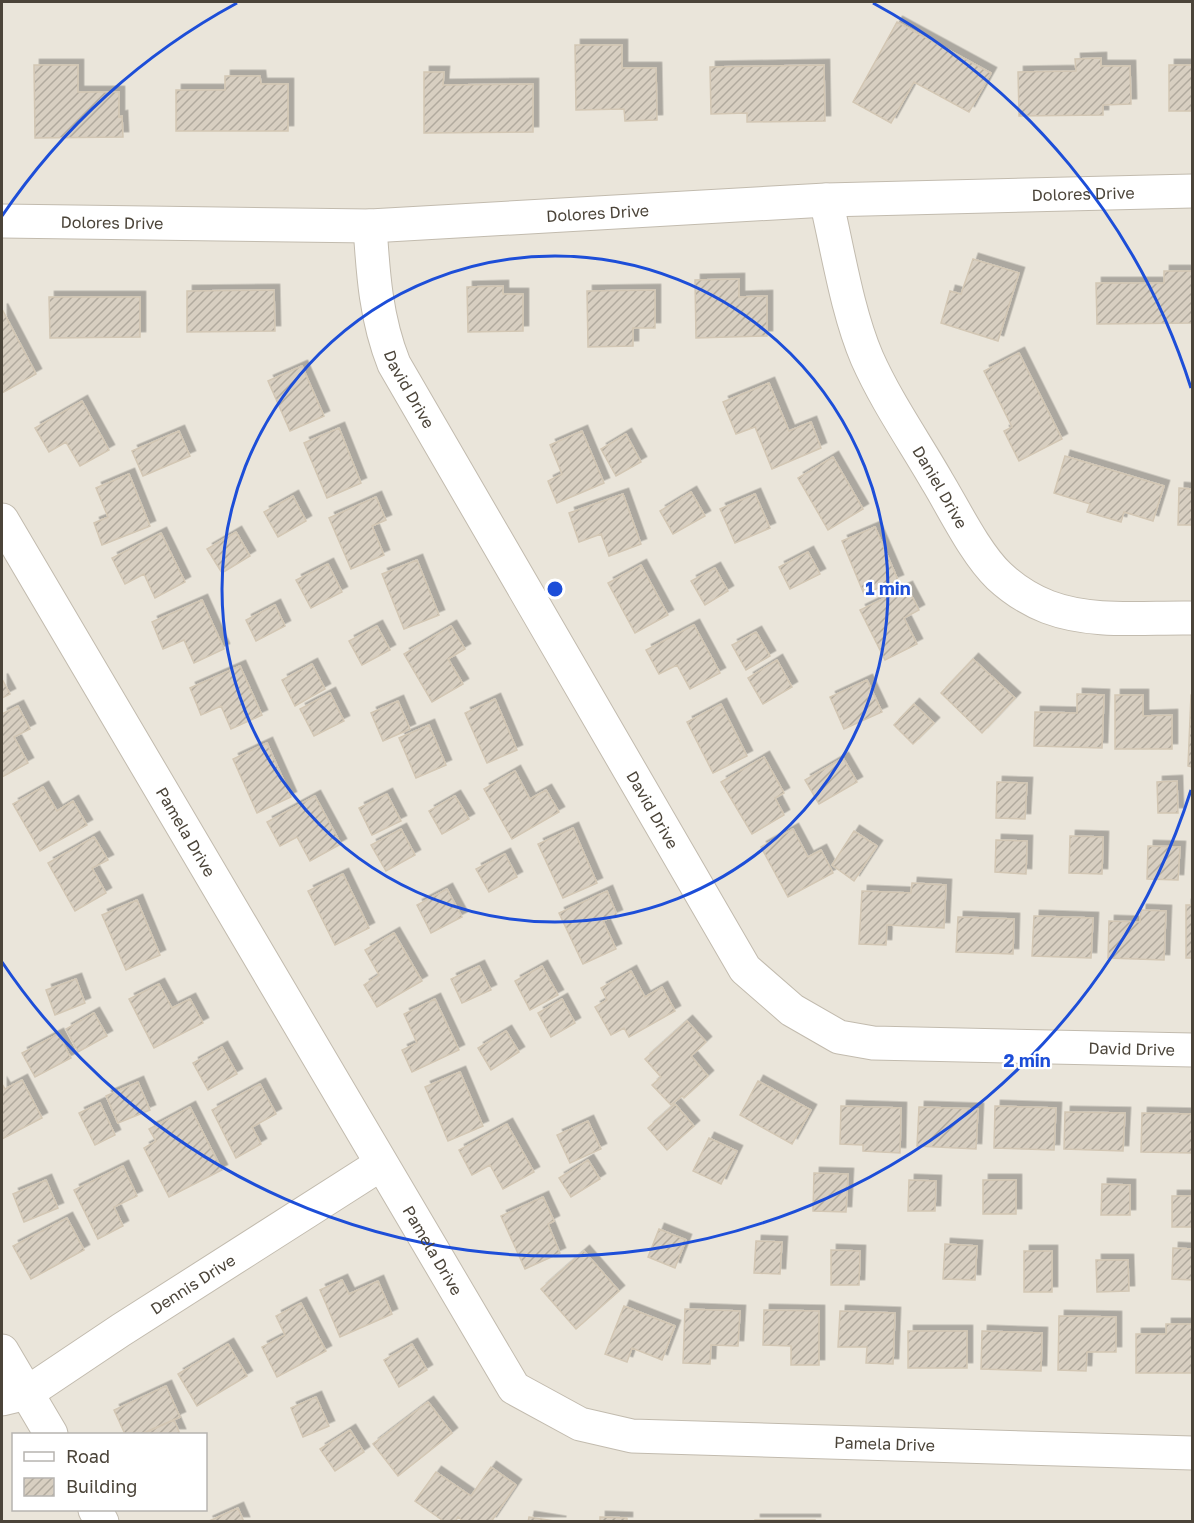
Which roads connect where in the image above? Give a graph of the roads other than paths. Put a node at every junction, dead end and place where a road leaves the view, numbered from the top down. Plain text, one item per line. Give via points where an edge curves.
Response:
1 (1192, 191) edge
2 (826, 200) junction
3 (2, 221) edge
4 (370, 226) junction
5 (2, 520) edge
6 (1192, 618) edge
7 (1192, 1050) edge
8 (381, 1164) junction
9 (2, 1351) edge
10 (14, 1396) edge
11 (50, 1433) edge
12 (1192, 1453) edge

1 - 2 street, Dolores Drive
2 - 4 street, Dolores Drive
2 - 6 street, Daniel Drive via 867,358 974,544 997,574 1022,593 1068,613
3 - 4 street, Dolores Drive
4 - 7 street, David Drive via 375,295 394,364 745,969 792,1010 839,1037 873,1043
5 - 8 street, Pamela Drive
8 - 10 street, Dennis Drive
8 - 12 street, Pamela Drive via 514,1388 580,1424 632,1436
9 - 10 street
10 - 11 street

